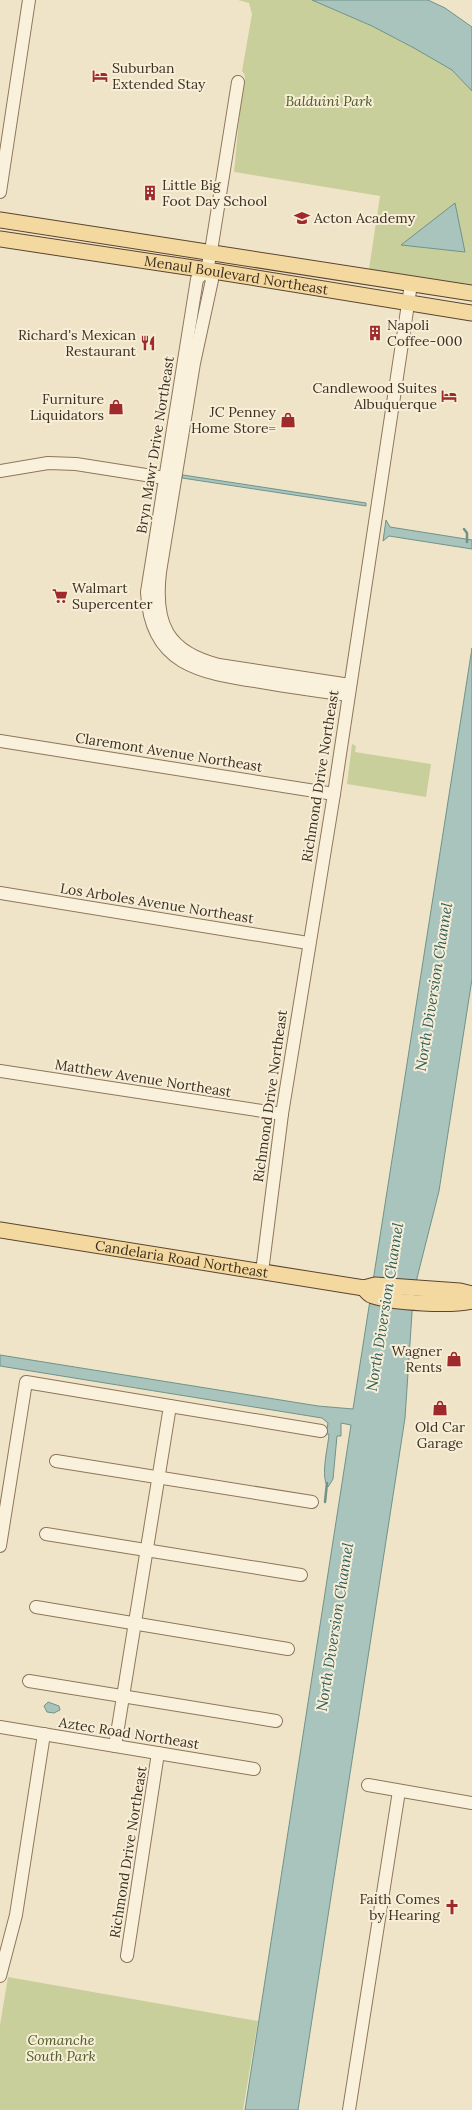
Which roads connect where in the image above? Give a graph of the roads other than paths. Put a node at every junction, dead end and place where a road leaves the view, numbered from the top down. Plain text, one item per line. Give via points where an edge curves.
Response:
1 (29, 0) edge
2 (238, 82) dead end
3 (0, 192) edge
4 (0, 220) edge
5 (0, 239) edge
6 (212, 251) junction
7 (207, 270) junction
8 (411, 284) junction
9 (472, 293) edge
10 (408, 304) junction
11 (472, 313) edge
12 (0, 471) edge
13 (170, 478) junction
14 (349, 690) junction
15 (0, 741) edge
16 (334, 794) junction
17 (0, 893) edge
18 (308, 943) junction
19 (0, 1071) edge
20 (282, 1114) junction
21 (0, 1230) edge
22 (262, 1272) junction
23 (472, 1294) edge
24 (427, 1296) junction
25 (472, 1301) edge
26 (170, 1406) junction
27 (321, 1431) dead end
28 (56, 1461) dead end
29 (158, 1477) junction
30 (312, 1502) dead end
31 (46, 1534) dead end
32 (0, 1546) edge
33 (147, 1549) junction
34 (301, 1575) dead end
35 (36, 1607) dead end
36 (135, 1623) junction
37 (288, 1649) dead end
38 (30, 1681) dead end
39 (123, 1696) junction
40 (276, 1721) dead end
41 (0, 1727) edge
42 (44, 1734) junction
43 (115, 1746) junction
44 (158, 1753) junction
45 (254, 1769) dead end
46 (368, 1785) dead end
47 (400, 1791) junction
48 (472, 1803) edge
49 (126, 1956) dead end
50 (0, 1976) edge
51 (349, 2110) edge

1 - 3 street
2 - 6 street, Bryn Mawr Drive Northeast
4 - 6 main road, Menaul Boulevard Northeast
5 - 7 main road, Menaul Boulevard Northeast
6 - 7 street, Bryn Mawr Drive Northeast
6 - 8 main road, Menaul Boulevard Northeast
7 - 10 main road, Menaul Boulevard Northeast
7 - 13 street, Bryn Mawr Drive Northeast via 197,279
8 - 9 main road, Menaul Boulevard Northeast
8 - 10 street, Richmond Drive Northeast
10 - 11 main road, Menaul Boulevard Northeast
10 - 14 street, Richmond Drive Northeast
12 - 13 street via 48,463 76,464
13 - 14 street, Bryn Mawr Drive Northeast via 157,593 158,627 178,646 199,660
14 - 16 street, Richmond Drive Northeast
15 - 16 street, Claremont Avenue Northeast
16 - 18 street, Richmond Drive Northeast
17 - 18 street, Los Arboles Avenue Northeast
18 - 20 street, Richmond Drive Northeast
19 - 20 street, Matthew Avenue Northeast
20 - 22 street, Richmond Drive Northeast
21 - 22 main road, Candelaria Road Northeast
22 - 24 main road, Candelaria Road Northeast via 364,1288 375,1285
23 - 24 main road, Candelaria Road Northeast via 460,1291
24 - 25 main road, Candelaria Road Northeast via 461,1303
26 - 27 street
26 - 29 street
26 - 32 street via 26,1382
28 - 29 street
29 - 30 street
29 - 33 street
31 - 33 street
33 - 34 street
33 - 36 street
35 - 36 street
36 - 37 street
36 - 39 street
38 - 39 street
39 - 40 street
39 - 43 street
41 - 42 street, Aztec Road Northeast
42 - 43 street, Aztec Road Northeast
42 - 50 street via 16,1915
43 - 44 street, Aztec Road Northeast
44 - 45 street, Aztec Road Northeast
44 - 49 street, Richmond Drive Northeast
46 - 47 street
47 - 48 street
47 - 51 street

